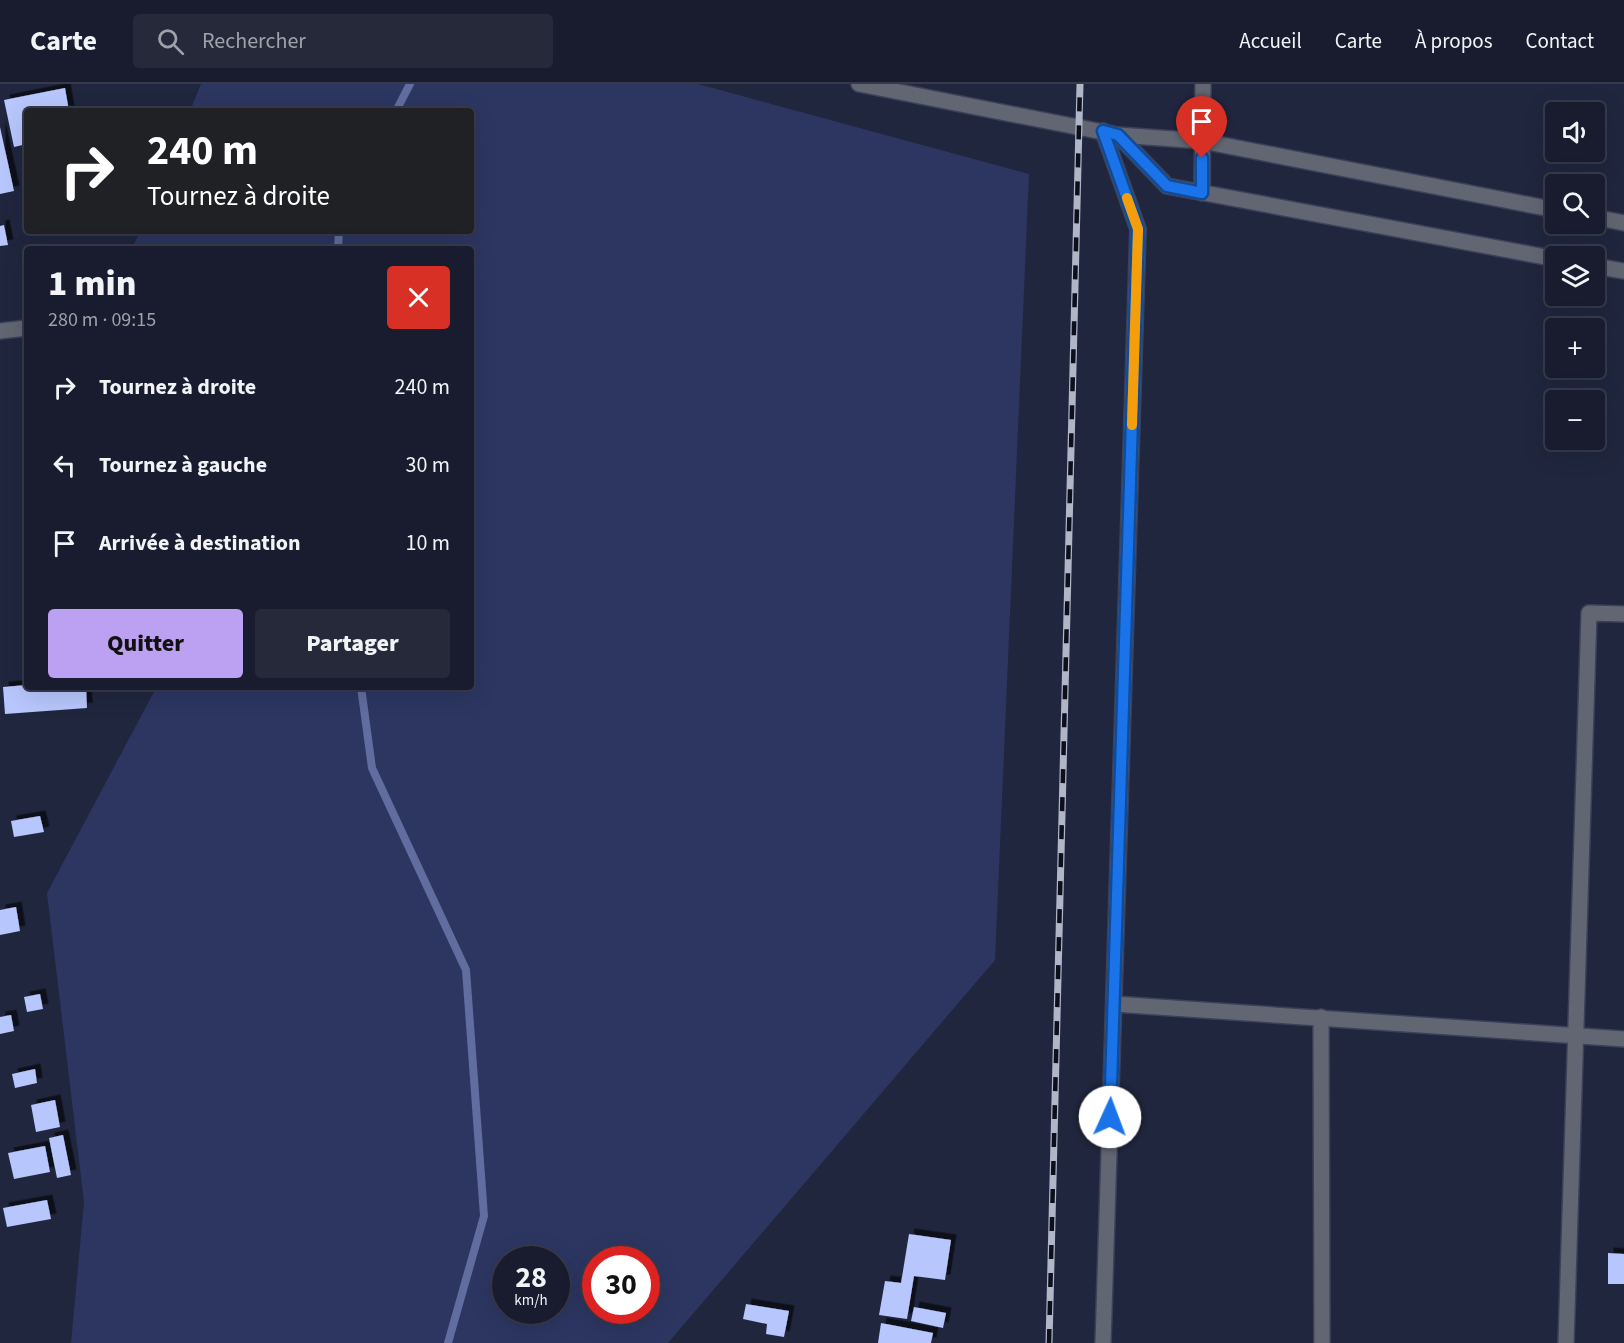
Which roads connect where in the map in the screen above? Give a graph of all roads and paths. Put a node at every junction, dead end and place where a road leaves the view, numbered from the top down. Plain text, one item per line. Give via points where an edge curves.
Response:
1 (859, 84) edge
2 (1203, 84) edge
3 (1111, 133) junction
4 (1202, 141) junction
5 (1202, 193) junction
6 (1545, 208) edge
7 (1605, 219) edge
8 (1624, 223) edge
9 (1545, 257) edge
10 (1605, 268) edge
11 (1624, 272) edge
12 (24, 328) edge
13 (0, 331) edge
14 (1624, 614) edge
15 (1114, 1004) junction
16 (1321, 1017) junction
17 (1576, 1035) junction
18 (1624, 1039) edge
19 (1103, 1343) edge
20 (1322, 1343) edge
21 (1566, 1343) edge

1 - 3 street
2 - 4 street
3 - 4 street
3 - 5 street via 1167,186
3 - 15 street via 1138,229
4 - 5 street
4 - 6 street
5 - 9 street
7 - 8 street
10 - 11 street
12 - 13 street
14 - 17 street via 1588,613
15 - 16 street
15 - 19 street
16 - 17 street
16 - 20 street
17 - 18 street
17 - 21 street

